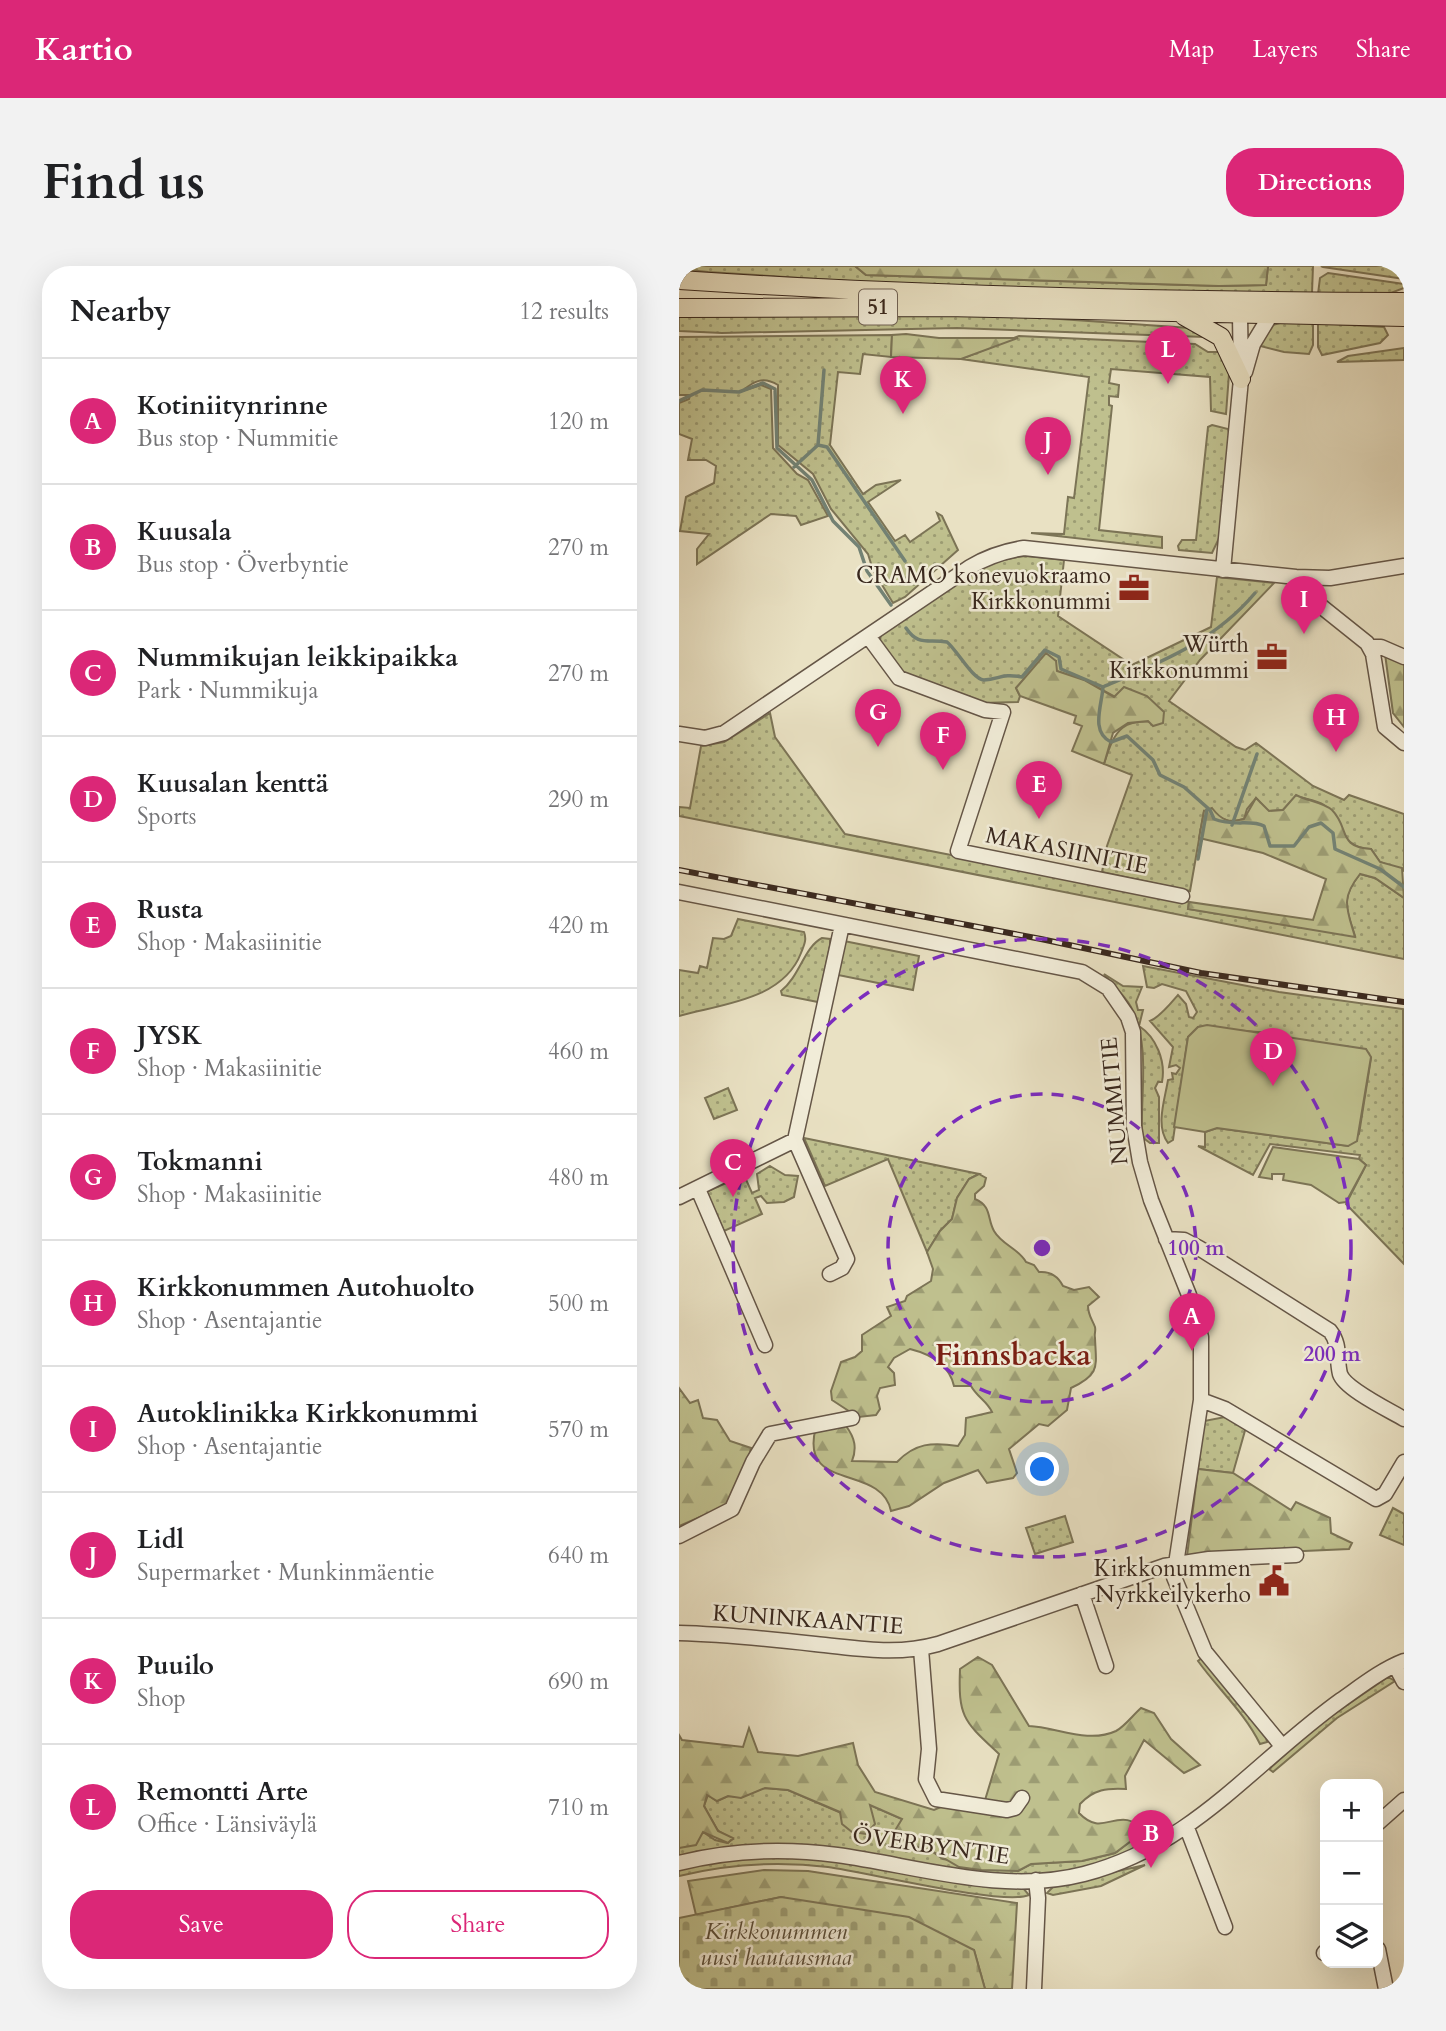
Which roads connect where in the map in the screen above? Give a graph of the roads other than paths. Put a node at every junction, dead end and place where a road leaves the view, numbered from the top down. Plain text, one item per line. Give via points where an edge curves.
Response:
1 (679, 280) edge
2 (1404, 302) edge
3 (679, 308) edge
4 (1244, 309) junction
5 (1178, 313) junction
6 (1270, 316) junction
7 (1404, 317) edge
8 (1241, 379) junction
9 (1404, 566) edge
10 (1223, 570) junction
11 (1296, 577) junction
12 (868, 636) junction
13 (1370, 648) junction
14 (1404, 657) edge
15 (679, 734) edge
16 (1404, 743) edge
17 (679, 892) edge
18 (1181, 896) dead end
19 (842, 925) junction
20 (795, 1140) junction
21 (698, 1189) junction
22 (679, 1198) edge
23 (1166, 1239) junction
24 (830, 1274) dead end
25 (765, 1345) dead end
26 (1201, 1400) junction
27 (852, 1418) dead end
28 (1404, 1419) edge
29 (1404, 1462) edge
30 (679, 1536) edge
31 (1296, 1555) dead end
32 (1178, 1563) junction
33 (1082, 1594) junction
34 (679, 1633) edge
35 (921, 1649) junction
36 (1399, 1663) edge
37 (1106, 1666) dead end
38 (1404, 1682) edge
39 (1282, 1746) junction
40 (1022, 1798) dead end
41 (1404, 1800) edge
42 (1383, 1819) edge
43 (1187, 1828) junction
44 (679, 1864) edge
45 (1036, 1880) junction
46 (1225, 1927) dead end
47 (1382, 1968) edge
48 (1034, 1989) edge
49 (1386, 1989) edge

1 - 4 main road, 51
2 - 4 main road, 51
3 - 5 main road, 51 via 945,307
4 - 5 main road, 51
4 - 6 main road, 51
4 - 8 street
5 - 8 main road via 1221,337
6 - 7 main road, 51
6 - 8 street via 1252,344
8 - 10 street
9 - 11 street via 1330,578
10 - 11 street
10 - 12 street via 1010,550 984,559
11 - 13 street via 1302,591
12 - 15 street via 724,733 705,738
12 - 18 street, MAKASIINITIE via 899,678 985,710 1003,712 958,851
13 - 14 street via 1381,647
13 - 16 street via 1385,727
17 - 19 street, NUMMITIE
19 - 20 street
19 - 23 street, NUMMITIE via 1081,972 1108,988 1133,1032 1134,1126
20 - 21 street
20 - 24 street via 847,1259
21 - 22 street
21 - 25 street
23 - 26 street, NUMMITIE via 1198,1320
23 - 28 street via 1184,1240 1199,1248 1330,1331 1338,1344 1345,1383
26 - 29 street via 1225,1409 1376,1499 1385,1494
26 - 32 street, NUMMITIE
27 - 30 street via 770,1434 732,1509
31 - 32 street, KUNINKAANTIE
32 - 33 street, KUNINKAANTIE
32 - 39 street, NUMMITIE via 1183,1597 1205,1651
33 - 35 street, KUNINKAANTIE
33 - 37 street
34 - 35 street, KUNINKAANTIE via 871,1652
35 - 40 street via 929,1749 926,1779 936,1798 1007,1810
36 - 38 street
36 - 39 street, ÖVERBYNTIE via 1321,1714
39 - 43 street, ÖVERBYNTIE
41 - 42 street
43 - 45 street, ÖVERBYNTIE via 1127,1861 1080,1875
43 - 46 street
44 - 45 street, ÖVERBYNTIE via 753,1851 801,1851 990,1880
45 - 48 street
47 - 49 street

